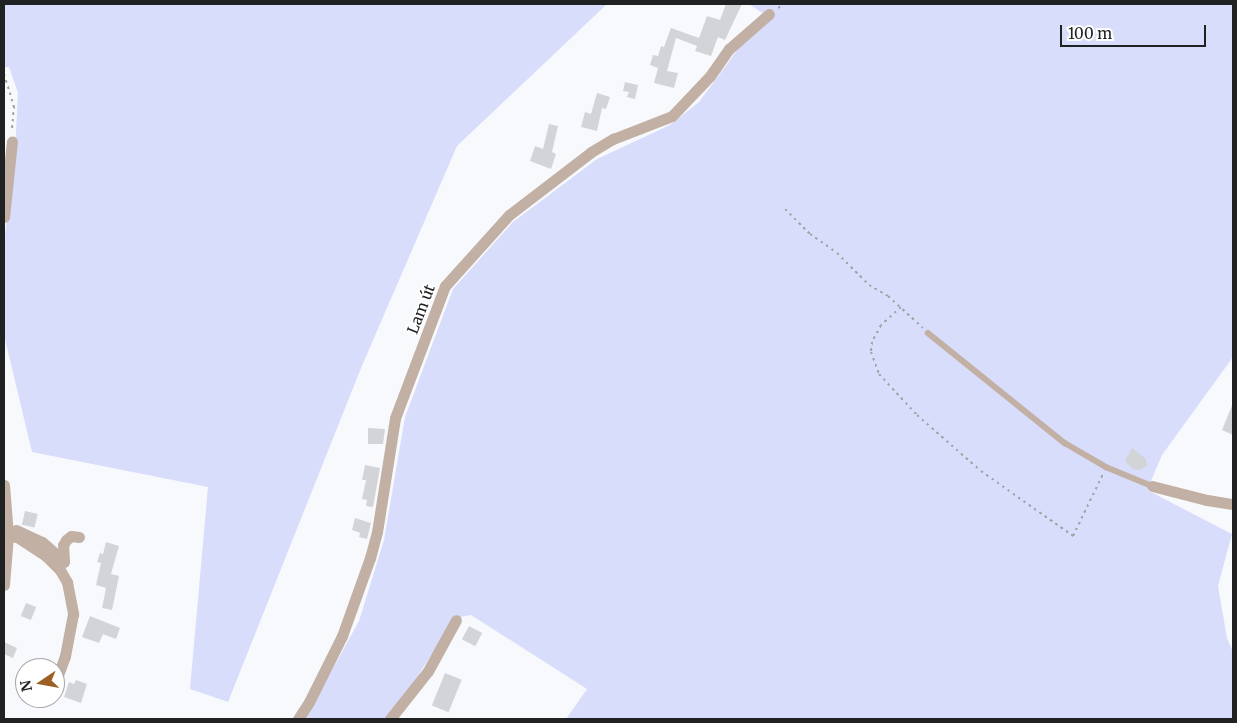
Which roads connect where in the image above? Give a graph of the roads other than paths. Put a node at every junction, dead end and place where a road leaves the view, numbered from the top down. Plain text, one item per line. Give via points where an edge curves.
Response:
1 (769, 14) dead end
2 (12, 141) road end
3 (4, 216) edge
4 (928, 333) road end
5 (4, 485) edge
6 (1152, 486) joint
7 (1233, 504) edge
8 (8, 532) junction
9 (79, 537) dead end
10 (64, 561) junction
11 (71, 575) dead end
12 (4, 586) edge
13 (456, 620) dead end
14 (64, 658) edge
15 (298, 719) edge
16 (390, 719) edge

1 - 15 street, Lam út via 729,49 710,76 672,116 619,136 591,152 509,216 446,286 395,418 370,558 342,636
2 - 3 street
4 - 6 lane via 1065,444 1106,467
5 - 8 street
6 - 7 street
8 - 10 street via 26,534 42,542
8 - 12 street
8 - 14 street via 46,556 67,582 73,614
9 - 10 street via 71,536 66,540 63,545
10 - 11 street
13 - 16 street via 428,671

